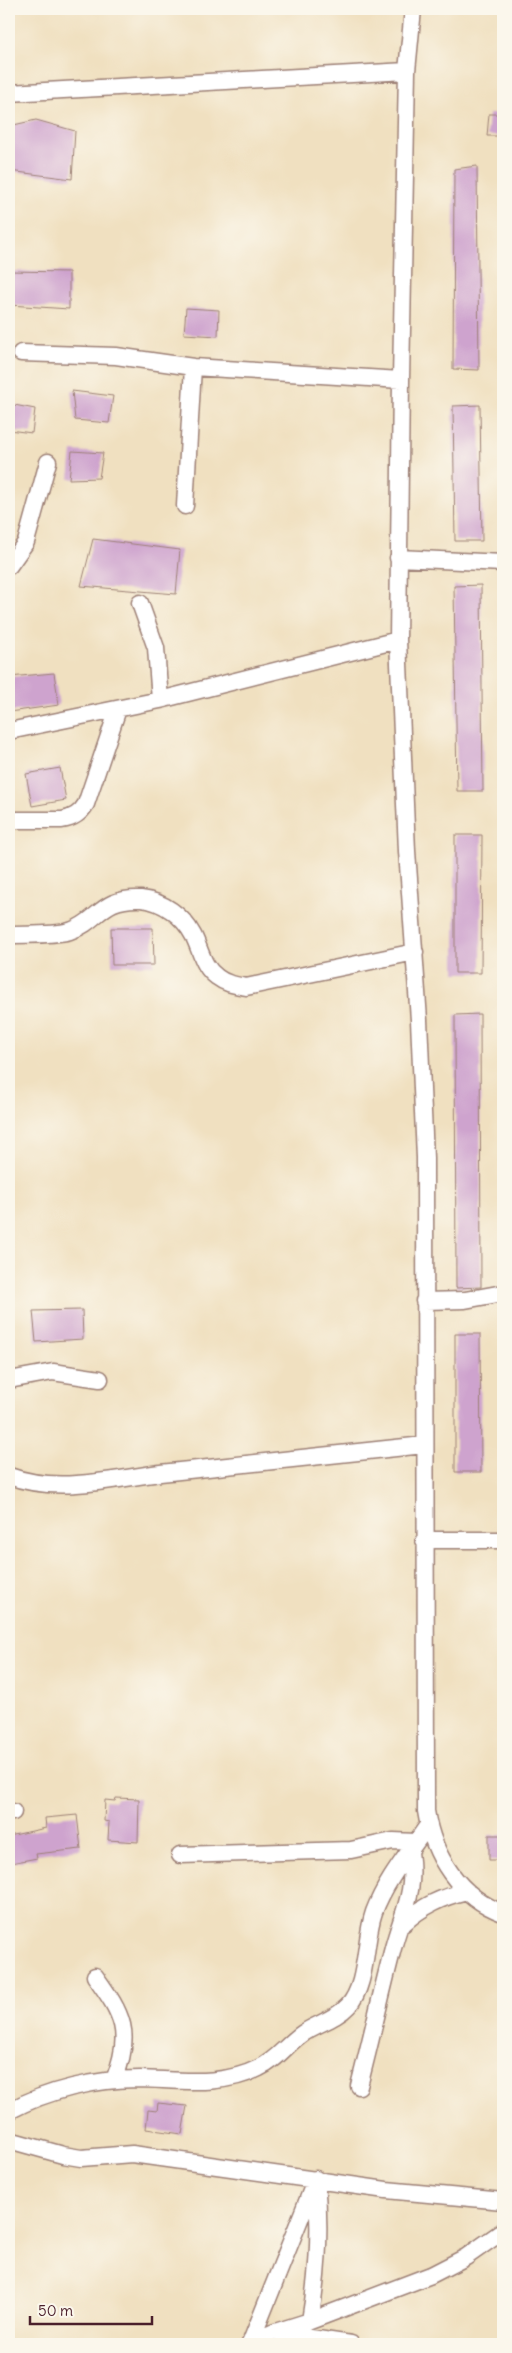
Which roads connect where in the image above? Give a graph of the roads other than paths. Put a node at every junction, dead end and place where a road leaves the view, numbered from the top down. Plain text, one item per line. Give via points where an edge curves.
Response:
1 (413, 9) edge
2 (407, 71) junction
3 (9, 93) edge
4 (21, 353) dead end
5 (193, 367) junction
6 (400, 380) junction
7 (48, 462) dead end
8 (185, 506) dead end
9 (398, 558) junction
10 (503, 563) edge
11 (9, 566) edge
12 (140, 603) dead end
13 (398, 640) junction
14 (160, 700) junction
15 (118, 709) junction
16 (9, 731) edge
17 (9, 820) edge
18 (9, 934) edge
19 (415, 952) junction
20 (503, 1293) edge
21 (424, 1301) junction
22 (100, 1379) dead end
23 (9, 1380) edge
24 (424, 1445) junction
25 (9, 1476) edge
26 (424, 1540) junction
27 (503, 1540) edge
28 (428, 1825) junction
29 (413, 1847) junction
30 (180, 1855) dead end
31 (467, 1891) junction
32 (503, 1913) edge
33 (401, 1926) junction
34 (95, 1976) dead end
35 (114, 2080) junction
36 (359, 2086) dead end
37 (9, 2112) edge
38 (9, 2140) edge
39 (316, 2179) junction
40 (503, 2201) edge
41 (503, 2231) edge
42 (310, 2321) junction
43 (272, 2332) junction
44 (250, 2344) edge
45 (351, 2344) edge

1 - 2 street
2 - 3 street
2 - 6 street
4 - 5 street via 116,356
5 - 6 street
5 - 8 street
6 - 9 street
7 - 11 street via 26,542
9 - 10 street
9 - 13 street
12 - 14 street via 156,648
13 - 14 street
13 - 19 street
14 - 15 street
15 - 16 street
15 - 17 street via 82,811 62,820
18 - 19 street via 68,931 80,927 112,903 127,899 143,900 159,904 185,923 206,966 217,977 246,988
19 - 21 street via 423,1089
20 - 21 street via 464,1300
21 - 24 street
22 - 23 street via 53,1372
24 - 25 street via 77,1484 32,1483
24 - 26 street
26 - 27 street
26 - 28 street via 425,1796
28 - 29 street
28 - 31 street via 442,1861
29 - 30 street via 393,1841 351,1850
29 - 33 street via 410,1896
29 - 35 street via 374,1911 360,1986 341,2013 301,2034 276,2058 242,2075 204,2082
31 - 32 street
31 - 33 street via 437,1900
33 - 36 street
34 - 35 street via 121,2017 124,2043
35 - 37 street via 65,2090
38 - 39 street via 81,2158 132,2154
39 - 40 street via 386,2190
39 - 42 street via 320,2236
39 - 44 street
41 - 42 street via 440,2271
42 - 43 street
43 - 44 street
43 - 45 street

